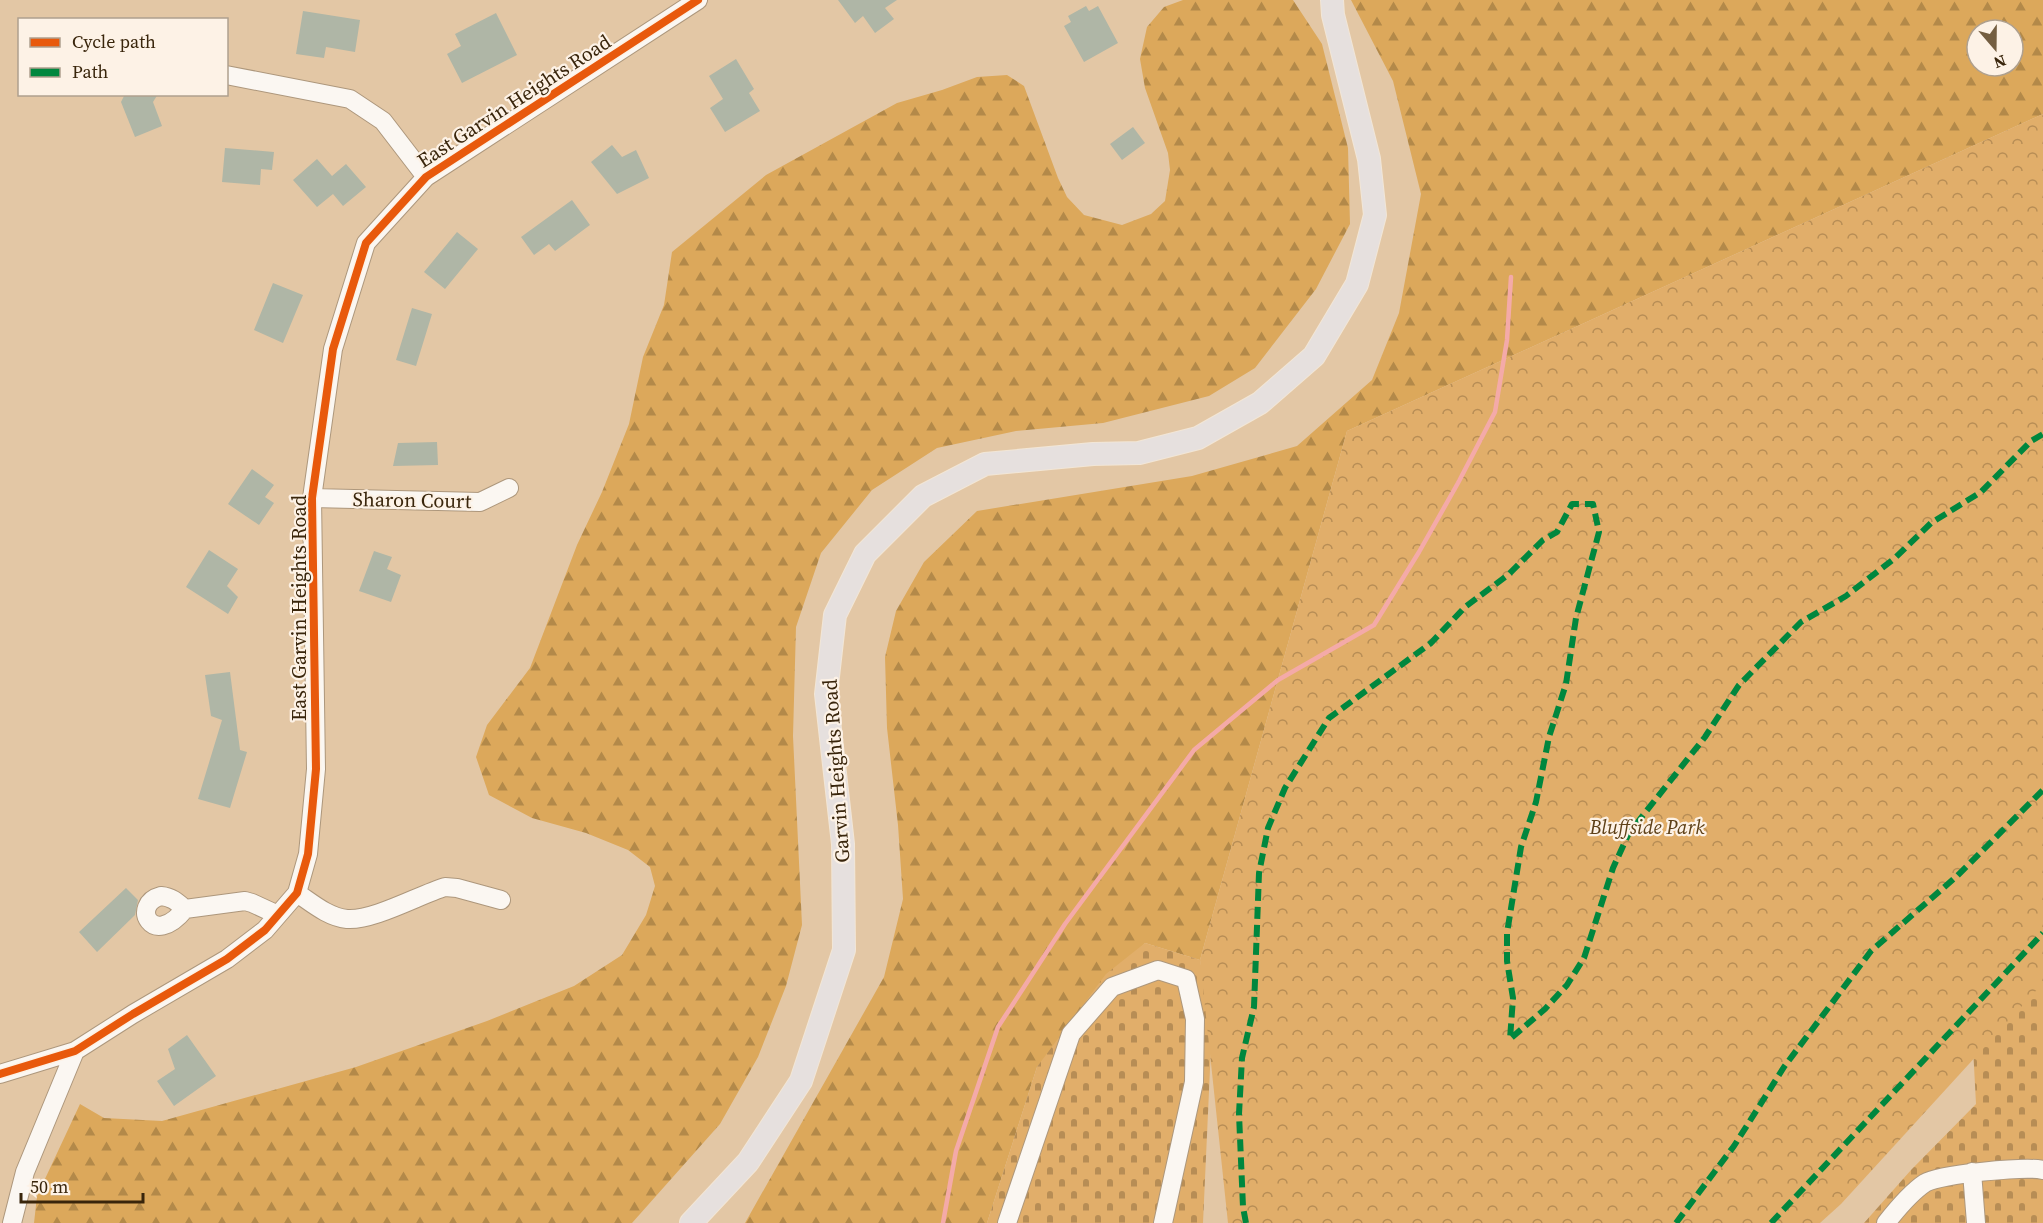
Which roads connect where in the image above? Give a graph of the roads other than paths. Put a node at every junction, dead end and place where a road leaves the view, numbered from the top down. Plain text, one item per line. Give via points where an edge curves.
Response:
1 (698, 0) edge
2 (1332, 0) edge
3 (228, 75) edge
4 (426, 177) junction
5 (509, 488) dead end
6 (312, 498) junction
7 (297, 893) junction
8 (501, 900) dead end
9 (185, 909) dead end
10 (278, 915) junction
11 (75, 1051) junction
12 (0, 1074) edge
13 (2043, 1170) edge
14 (1972, 1172) junction
15 (12, 1223) edge
16 (691, 1223) edge
17 (1007, 1223) edge
18 (1163, 1223) edge
19 (1886, 1223) edge
20 (1976, 1223) edge

1 - 4 street, East Garvin Heights Road
2 - 16 main road, Garvin Heights Road via 1369,159 1375,215 1357,284 1314,356 1260,403 1198,438 1139,453 985,464 922,496 865,554 835,615 826,694 843,844 844,950 801,1081 748,1162
3 - 4 street via 350,99 383,121
4 - 6 street, East Garvin Heights Road via 366,243 333,349
5 - 6 street, Sharon Court via 480,502
6 - 7 street, East Garvin Heights Road via 316,769 308,854
7 - 8 street via 327,913 347,919 376,913 445,887
7 - 10 street, East Garvin Heights Road
9 - 10 street via 245,901
10 - 11 street, East Garvin Heights Road via 227,959
11 - 12 street, East Garvin Heights Road
11 - 15 street via 25,1172
13 - 14 street
14 - 19 street via 1926,1182
14 - 20 street
17 - 18 street via 1071,1034 1112,987 1158,970 1186,980 1195,1019 1194,1082

